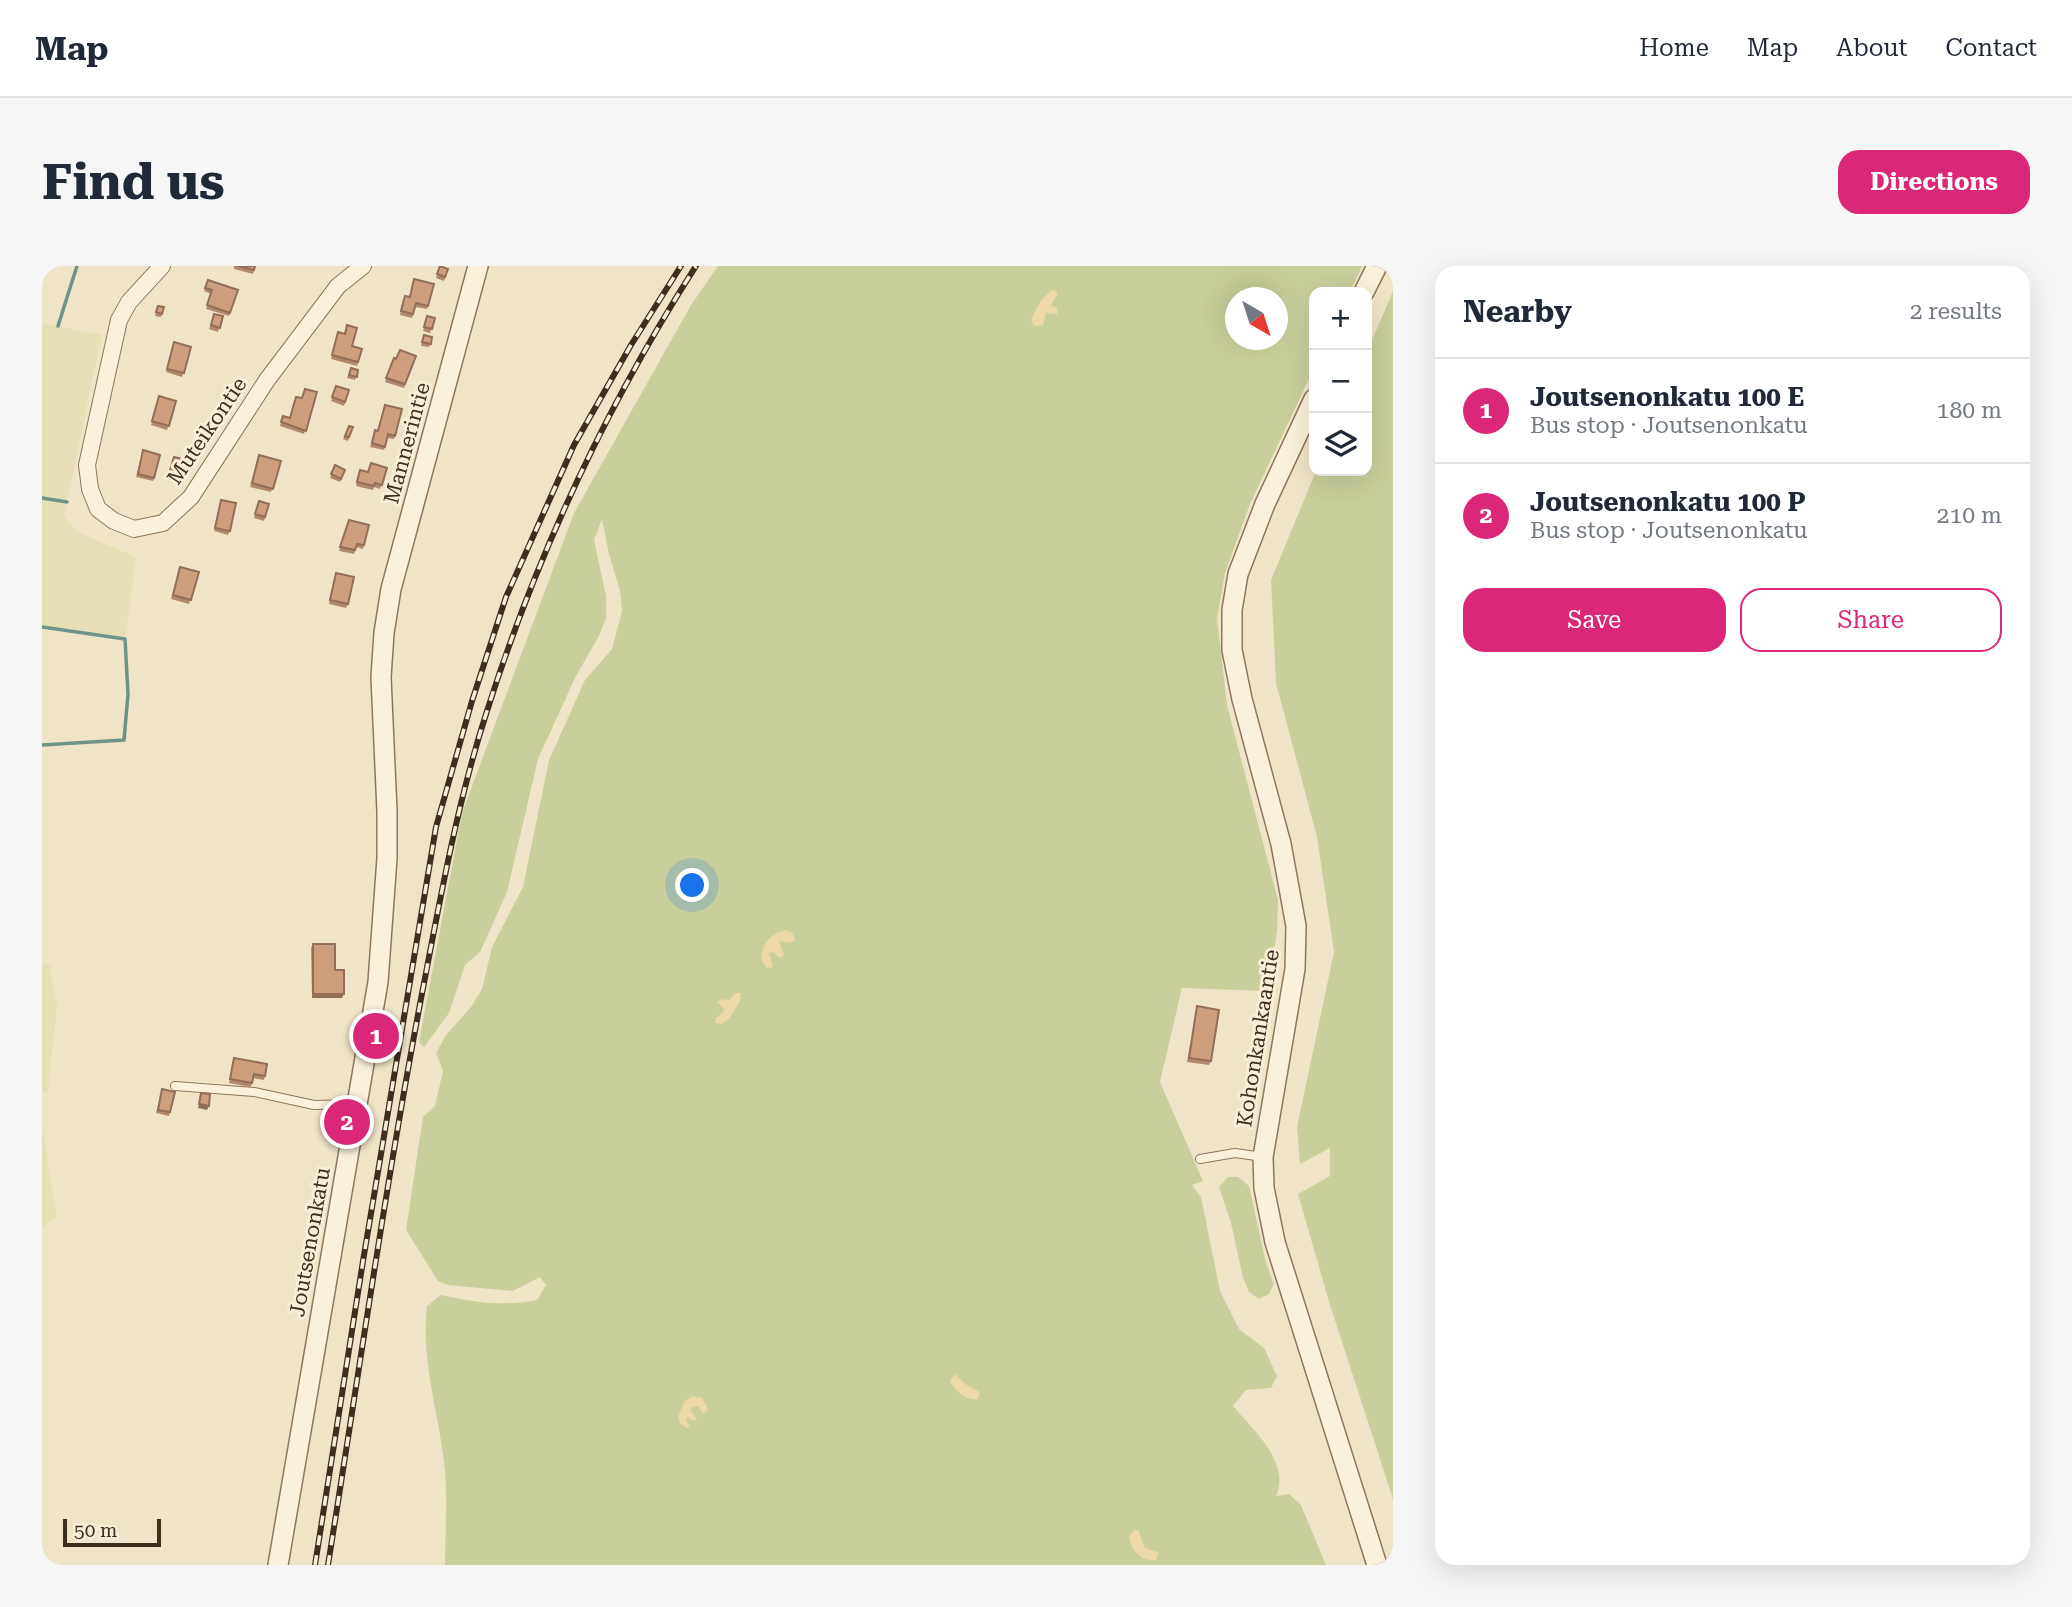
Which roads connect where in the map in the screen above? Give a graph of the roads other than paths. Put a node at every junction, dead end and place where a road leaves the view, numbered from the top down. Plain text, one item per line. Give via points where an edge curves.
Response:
1 (162, 266) edge
2 (363, 266) edge
3 (478, 266) edge
4 (1377, 266) edge
5 (1366, 287) edge
6 (1309, 410) edge
7 (384, 633) joint
8 (176, 1086) dead end
9 (356, 1104) junction
10 (1263, 1157) junction
11 (1200, 1159) dead end
12 (278, 1565) edge
13 (1377, 1565) edge

1 - 2 street, Muteikontie via 119,320 87,466 99,509 134,529 163,523 191,497 283,359 338,286
3 - 7 street, Mannerintie via 391,589
4 - 5 street
6 - 10 street, Kohonkankaantie via 1238,574 1232,610 1232,650 1281,844 1296,926 1295,969
7 - 9 street, Joutsenonkatu via 381,677 387,858 378,982
8 - 9 lane via 254,1093 314,1105
9 - 12 street, Joutsenonkatu
10 - 11 lane via 1235,1153
10 - 13 street, Kohonkankaantie via 1275,1242

